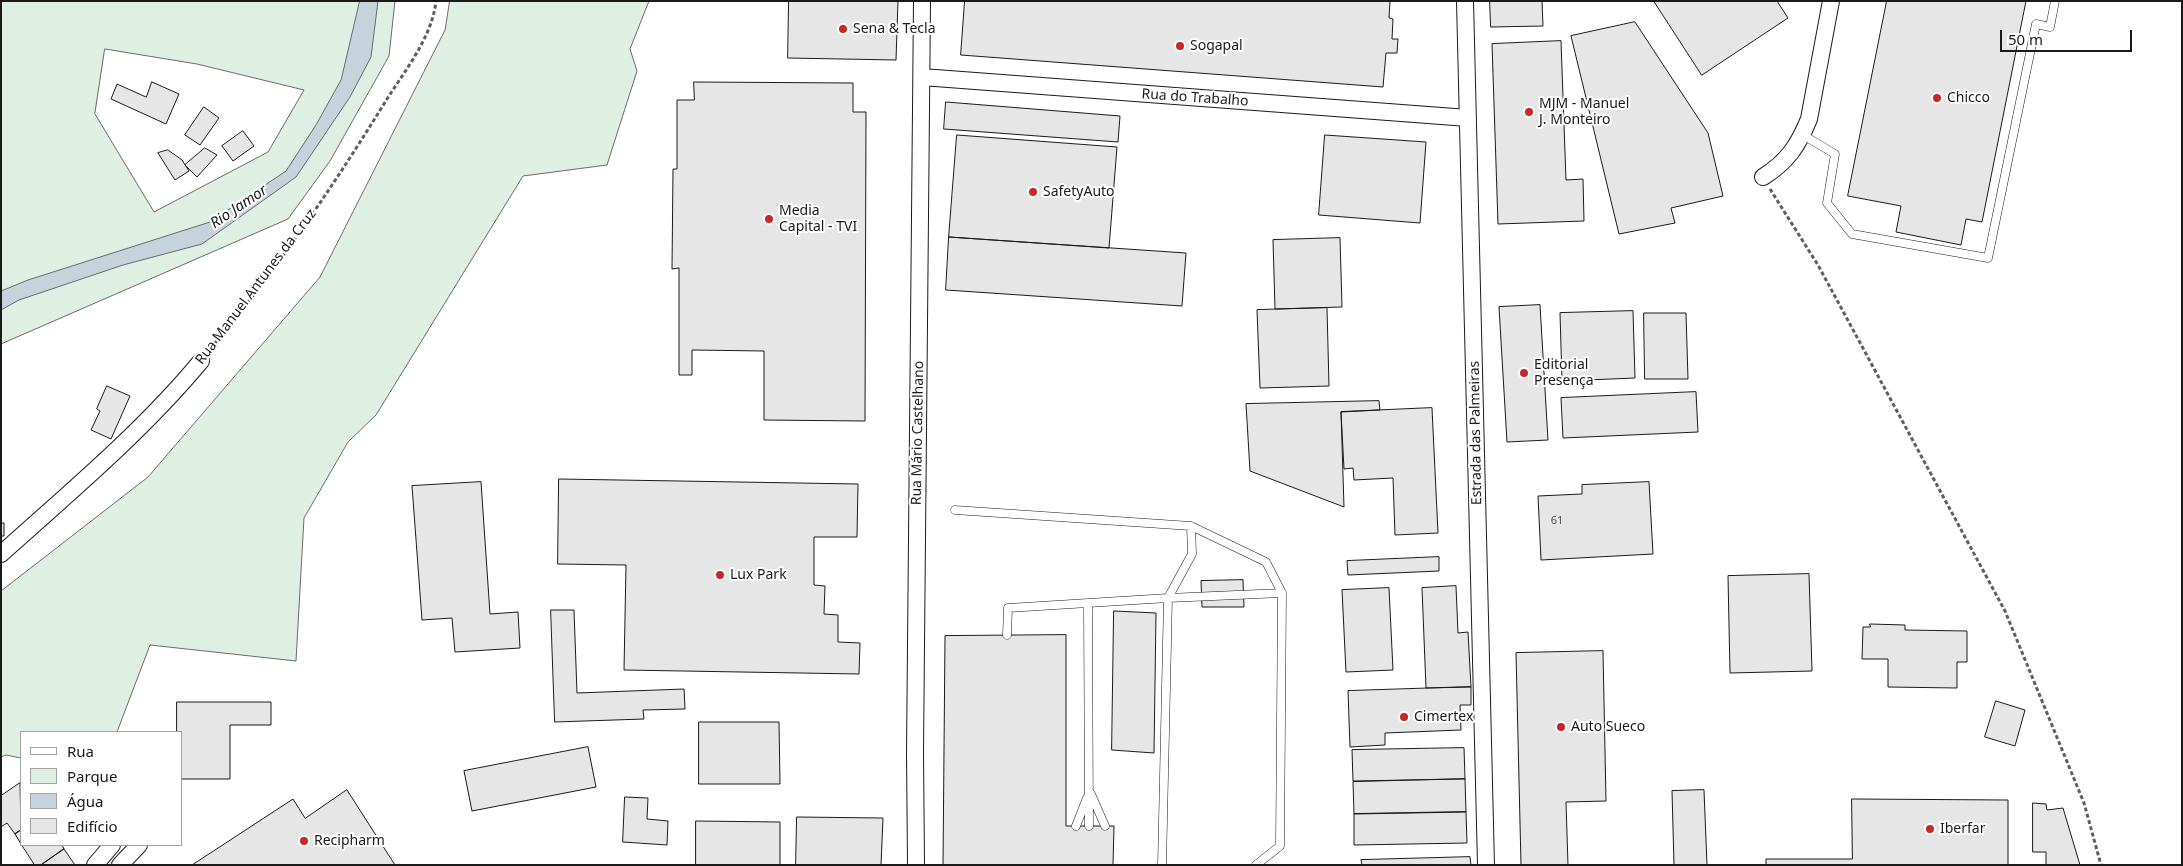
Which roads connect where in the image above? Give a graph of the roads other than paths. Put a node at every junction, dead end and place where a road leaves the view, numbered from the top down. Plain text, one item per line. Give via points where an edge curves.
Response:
1 (922, 1) edge
2 (1464, 1) edge
3 (1831, 1) edge
4 (2055, 1) edge
5 (922, 77) junction
6 (1468, 118) junction
7 (1803, 135) junction
8 (1763, 178) road end
9 (201, 361) road end
10 (955, 510) dead end
11 (1191, 526) junction
12 (1, 554) edge
13 (1282, 594) junction
14 (1168, 598) junction
15 (1088, 604) junction
16 (1007, 635) dead end
17 (1090, 792) junction
18 (1076, 826) dead end
19 (1089, 826) dead end
20 (1105, 826) dead end
21 (111, 846) edge
22 (138, 846) edge
23 (95, 865) edge
24 (120, 865) edge
25 (916, 865) edge
26 (1162, 865) edge
27 (1256, 865) edge
28 (1486, 865) edge

1 - 5 street, Rua Mário Castelhano
2 - 6 street, Estrada das Palmeiras
3 - 7 street via 1809,119
4 - 7 lane via 2050,27 2036,24 1988,258 1852,234 1827,203 1835,154
5 - 6 street, Rua do Trabalho
5 - 25 street, Rua Mário Castelhano
6 - 28 street, Estrada das Palmeiras
7 - 8 street via 1782,165
9 - 12 street, Rua Manuel Antunes da Cruz via 176,391
10 - 11 lane
11 - 13 lane via 1266,562
11 - 14 lane via 1192,554
13 - 14 lane
13 - 27 lane via 1280,846
14 - 15 lane
14 - 26 lane
15 - 16 lane via 1008,608
15 - 17 lane
17 - 18 lane
17 - 19 lane
17 - 20 lane
21 - 23 street
22 - 24 street

